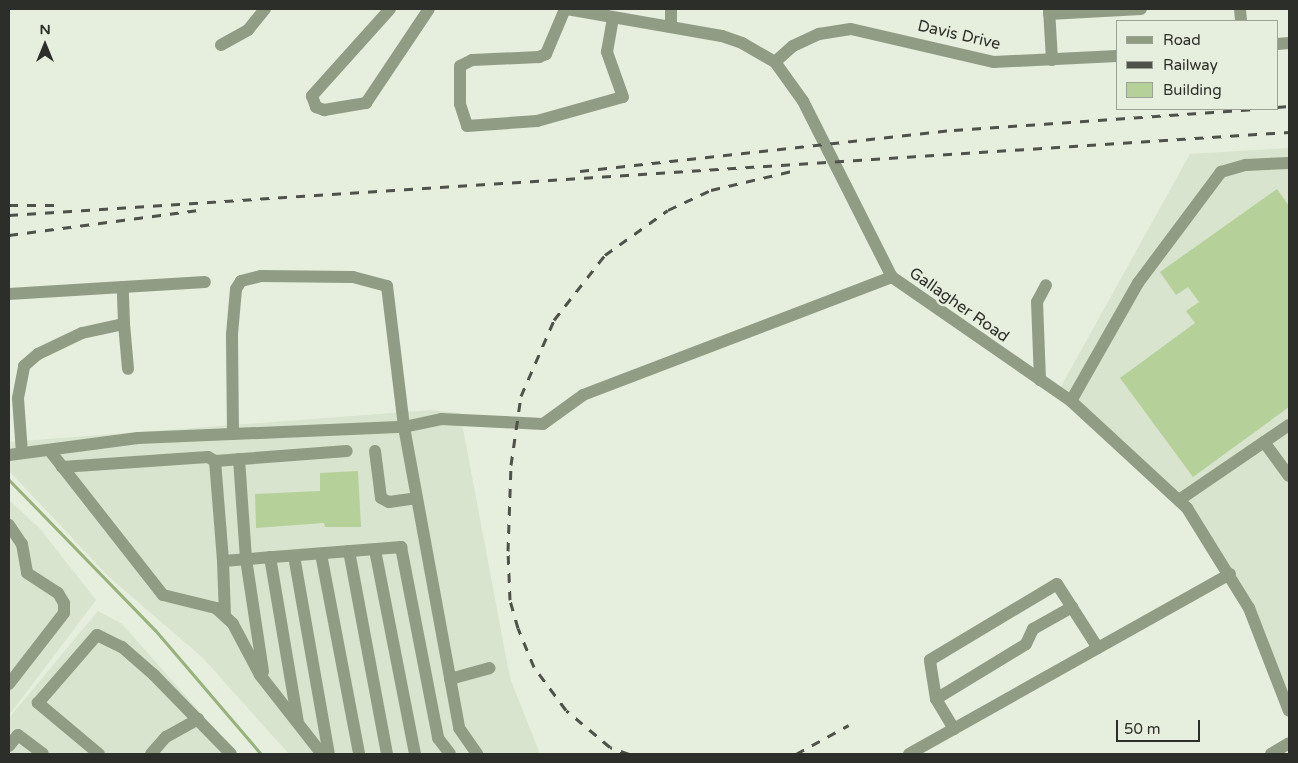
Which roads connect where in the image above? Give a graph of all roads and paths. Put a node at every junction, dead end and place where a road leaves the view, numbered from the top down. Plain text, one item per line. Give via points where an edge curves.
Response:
1 (265, 9) edge
2 (390, 9) edge
3 (429, 9) edge
4 (566, 9) edge
5 (671, 9) edge
6 (1141, 9) edge
7 (591, 11) edge
8 (1049, 12) edge
9 (613, 18) junction
10 (671, 26) junction
11 (221, 45) dead end
12 (1116, 56) edge
13 (1052, 60) junction
14 (775, 62) junction
15 (1289, 163) edge
16 (892, 277) junction
17 (205, 282) dead end
18 (1046, 285) dead end
19 (123, 287) junction
20 (9, 294) edge
21 (124, 324) junction
22 (128, 369) dead end
23 (1040, 380) junction
24 (1071, 401) junction
25 (1289, 425) edge
26 (404, 427) junction
27 (233, 434) junction
28 (1264, 442) junction
29 (50, 451) junction
30 (347, 451) dead end
31 (375, 451) dead end
32 (22, 453) junction
33 (9, 455) edge
34 (239, 459) junction
35 (215, 461) junction
36 (62, 467) junction
37 (1289, 476) edge
38 (417, 498) junction
39 (1179, 500) junction
40 (9, 525) edge
41 (375, 550) junction
42 (349, 552) junction
43 (321, 554) junction
44 (294, 556) junction
45 (270, 558) junction
46 (246, 559) junction
47 (223, 561) junction
48 (1230, 574) junction
49 (1072, 607) junction
50 (225, 616) junction
51 (1098, 648) junction
52 (490, 668) dead end
53 (450, 679) junction
54 (264, 680) junction
55 (9, 684) edge
56 (936, 699) junction
57 (1289, 711) edge
58 (198, 719) junction
59 (298, 724) junction
60 (954, 729) junction
61 (1289, 743) edge
62 (9, 746) edge
63 (43, 754) edge
64 (99, 754) edge
65 (151, 754) edge
66 (231, 754) edge
67 (322, 754) edge
68 (329, 754) edge
69 (359, 754) edge
70 (387, 754) edge
71 (415, 754) edge
72 (450, 754) edge
73 (477, 754) edge
74 (909, 754) edge
75 (1271, 754) edge

1 - 11 street via 248,30
2 - 3 street via 312,96 316,107 324,110 366,103
4 - 7 street, Gallagher Road
4 - 9 street via 546,54 472,60 460,66 460,104 467,126 537,121 623,96 607,52
5 - 10 street
6 - 8 street
7 - 9 street, Gallagher Road
8 - 13 street
9 - 10 street, Gallagher Road
10 - 14 street, Gallagher Road via 742,43
12 - 13 street, Davis Drive
13 - 14 street, Davis Drive via 994,62 851,29 819,34 793,46
14 - 16 street, Gallagher Road via 803,101
15 - 24 street via 1246,165 1221,172 1138,283
16 - 23 street, Gallagher Road
16 - 26 street via 583,395 543,424 456,418
17 - 19 street
18 - 23 street via 1037,302
19 - 20 street
19 - 21 street
21 - 22 street
21 - 32 street via 82,333 38,354 24,366 18,398
23 - 24 street, Gallagher Road
24 - 39 street, Gallagher Road
25 - 28 street
26 - 27 street
26 - 27 street via 387,286 353,277 261,276 249,277 236,289
26 - 38 street
27 - 29 street via 138,438
28 - 37 street
28 - 39 street
29 - 32 street
29 - 36 street
30 - 34 street
31 - 38 street via 381,498 389,502
32 - 33 street
34 - 35 street
34 - 46 street
35 - 36 street via 208,457
35 - 47 street
36 - 50 street via 163,595 216,608
38 - 53 street
39 - 48 street, Gallagher Road
40 - 55 street via 22,544 27,573 58,593 64,613
41 - 42 street
41 - 71 street
41 - 72 street via 401,547 438,738
42 - 43 street
42 - 70 street
43 - 44 street
43 - 69 street
44 - 45 street
44 - 68 street
45 - 46 street
45 - 59 street
46 - 47 street
46 - 54 street
47 - 50 street
48 - 51 street
48 - 57 street, Gallagher Road via 1265,643
49 - 51 street
49 - 56 street via 1034,628 1026,644
49 - 56 street via 1058,584 930,660
50 - 54 street
51 - 60 street
52 - 53 street
53 - 73 street via 459,728
54 - 59 street
56 - 60 street
58 - 64 street via 122,647 97,635 38,703
58 - 65 street via 166,737
58 - 66 street
59 - 67 street
60 - 74 street
61 - 75 street
62 - 63 street via 18,735

